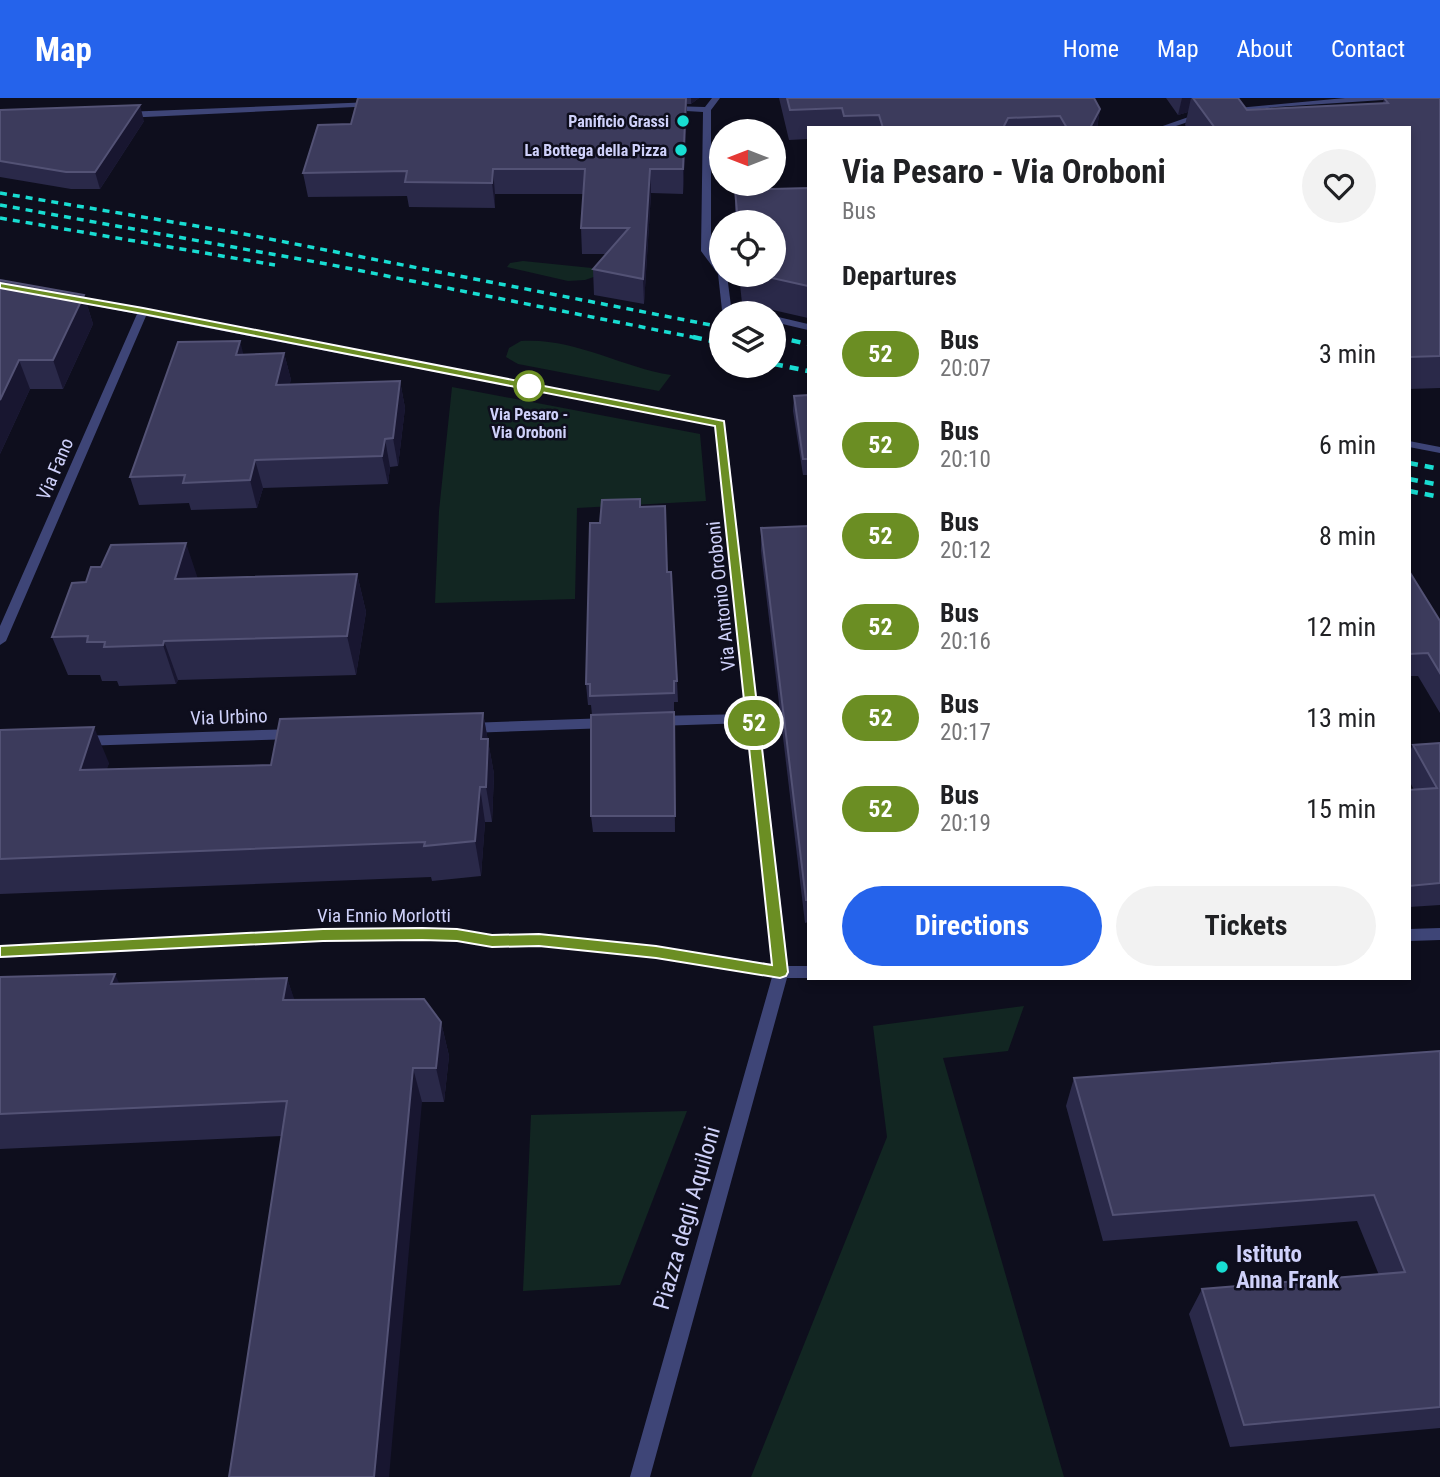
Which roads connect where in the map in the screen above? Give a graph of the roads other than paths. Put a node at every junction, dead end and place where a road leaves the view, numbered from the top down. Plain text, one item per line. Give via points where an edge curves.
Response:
1 (716, 98) edge
2 (1383, 98) edge
3 (385, 104) edge
4 (654, 107) edge
5 (706, 110) junction
6 (1221, 111) edge
7 (1207, 113) edge
8 (119, 115) edge
9 (1167, 126) edge
10 (709, 255) edge
11 (52, 295) edge
12 (143, 311) junction
13 (786, 322) edge
14 (807, 327) edge
15 (1411, 444) edge
16 (1440, 450) edge
17 (0, 641) edge
18 (754, 718) junction
19 (451, 728) edge
20 (314, 733) edge
21 (67, 742) edge
22 (1440, 934) edge
23 (1411, 935) edge
24 (0, 952) edge
25 (780, 972) junction
26 (807, 972) edge
27 (640, 1477) edge

1 - 5 street
2 - 6 street
3 - 8 street
4 - 5 street
5 - 10 street
7 - 9 street
11 - 12 street
12 - 17 street, Via Fano
12 - 18 street, Via Antonio Oroboni via 720,424
13 - 14 street
15 - 16 street
18 - 19 street
18 - 25 street, Via Antonio Oroboni
20 - 21 street, Via Urbino
22 - 23 street
24 - 25 street, Via Ennio Morlotti via 422,934 656,952
25 - 26 street, Via Ennio Morlotti
25 - 27 street, Piazza degli Aquiloni

